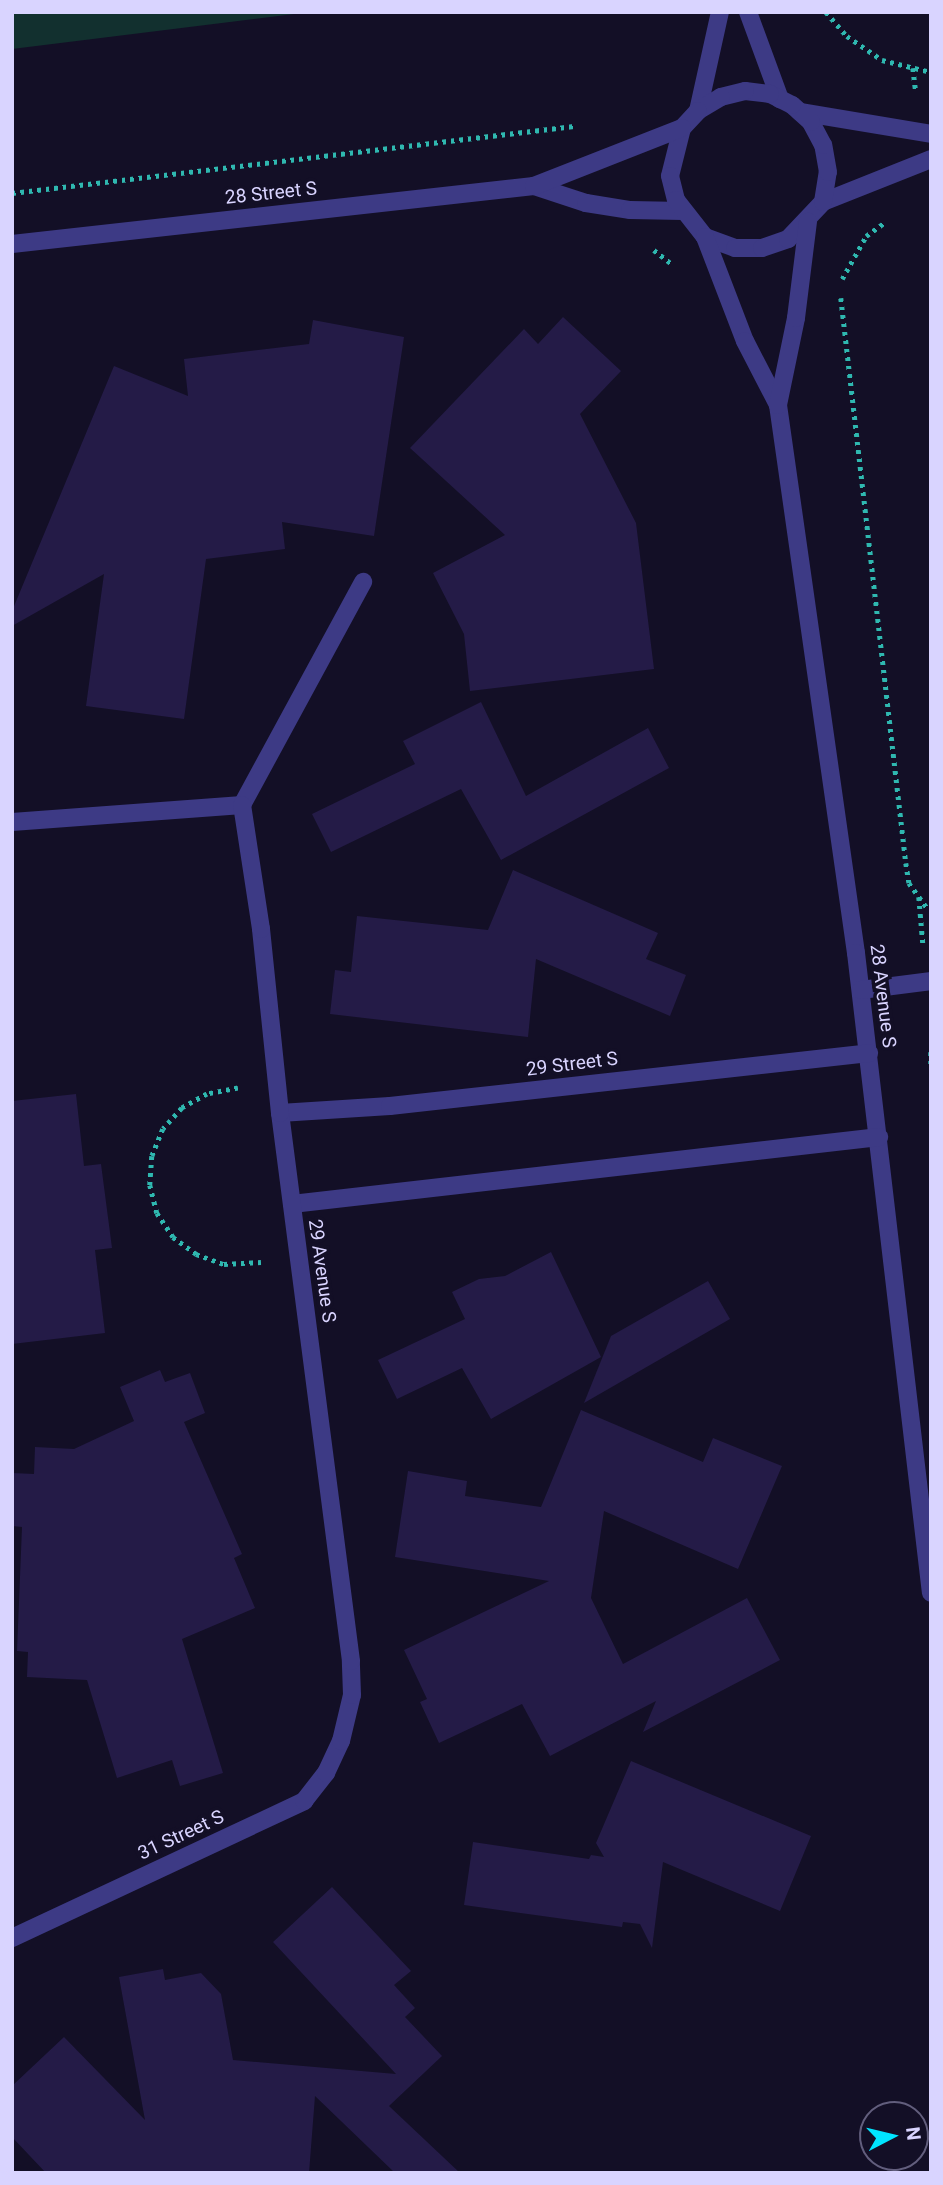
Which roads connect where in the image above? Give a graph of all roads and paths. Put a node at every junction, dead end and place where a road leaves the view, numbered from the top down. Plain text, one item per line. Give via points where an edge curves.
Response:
1 (720, 12) edge
2 (748, 12) edge
3 (826, 12) edge
4 (931, 72) edge
5 (780, 99) junction
6 (698, 111) junction
7 (800, 112) junction
8 (580, 125) dead end
9 (682, 128) junction
10 (931, 134) edge
11 (931, 159) edge
12 (534, 186) junction
13 (12, 193) edge
14 (823, 202) junction
15 (683, 211) junction
16 (892, 217) dead end
17 (808, 222) junction
18 (705, 237) junction
19 (12, 244) edge
20 (646, 247) dead end
21 (676, 268) dead end
22 (778, 405) junction
23 (363, 582) dead end
24 (242, 805) junction
25 (12, 822) edge
26 (928, 909) dead end
27 (931, 981) edge
28 (861, 990) junction
29 (931, 1052) edge
30 (869, 1053) junction
31 (931, 1067) edge
32 (277, 1082) junction
33 (280, 1113) junction
34 (879, 1137) junction
35 (292, 1204) junction
36 (300, 1257) junction
37 (931, 1593) edge
38 (341, 1741) joint
39 (12, 1938) edge

1 - 6 street
2 - 5 street
3 - 4 path via 847,37 882,60
5 - 6 street via 745,91 721,97
5 - 7 street
6 - 9 street
7 - 10 street
7 - 14 street via 823,145 828,172
8 - 13 path
9 - 12 street
9 - 15 street via 670,176
11 - 14 street
12 - 15 street via 586,203
12 - 19 street, 28 Street S
14 - 17 street
15 - 18 street
16 - 26 path via 866,236 850,261 841,282 841,314 906,863 909,883
17 - 18 street via 788,239 762,248 735,248
17 - 22 street via 796,318
18 - 22 street via 745,341
20 - 21 path
22 - 28 street, 28 Avenue S
23 - 24 street
24 - 25 street
24 - 32 street, 29 Avenue S
27 - 28 street
28 - 30 street, 28 Avenue S
29 - 31 path
30 - 33 street, 29 Street S via 390,1106
30 - 34 street, 28 Avenue S
32 - 33 street, 29 Avenue S
32 - 36 path via 207,1094 182,1108 159,1138 150,1185 157,1213 173,1237 196,1254 224,1264
33 - 35 street, 29 Avenue S
34 - 35 street
34 - 37 street, 28 Avenue S
35 - 36 street, 29 Avenue S
36 - 38 street, 29 Avenue S via 351,1661 352,1695
38 - 39 street, 31 Street S via 326,1773 304,1801

